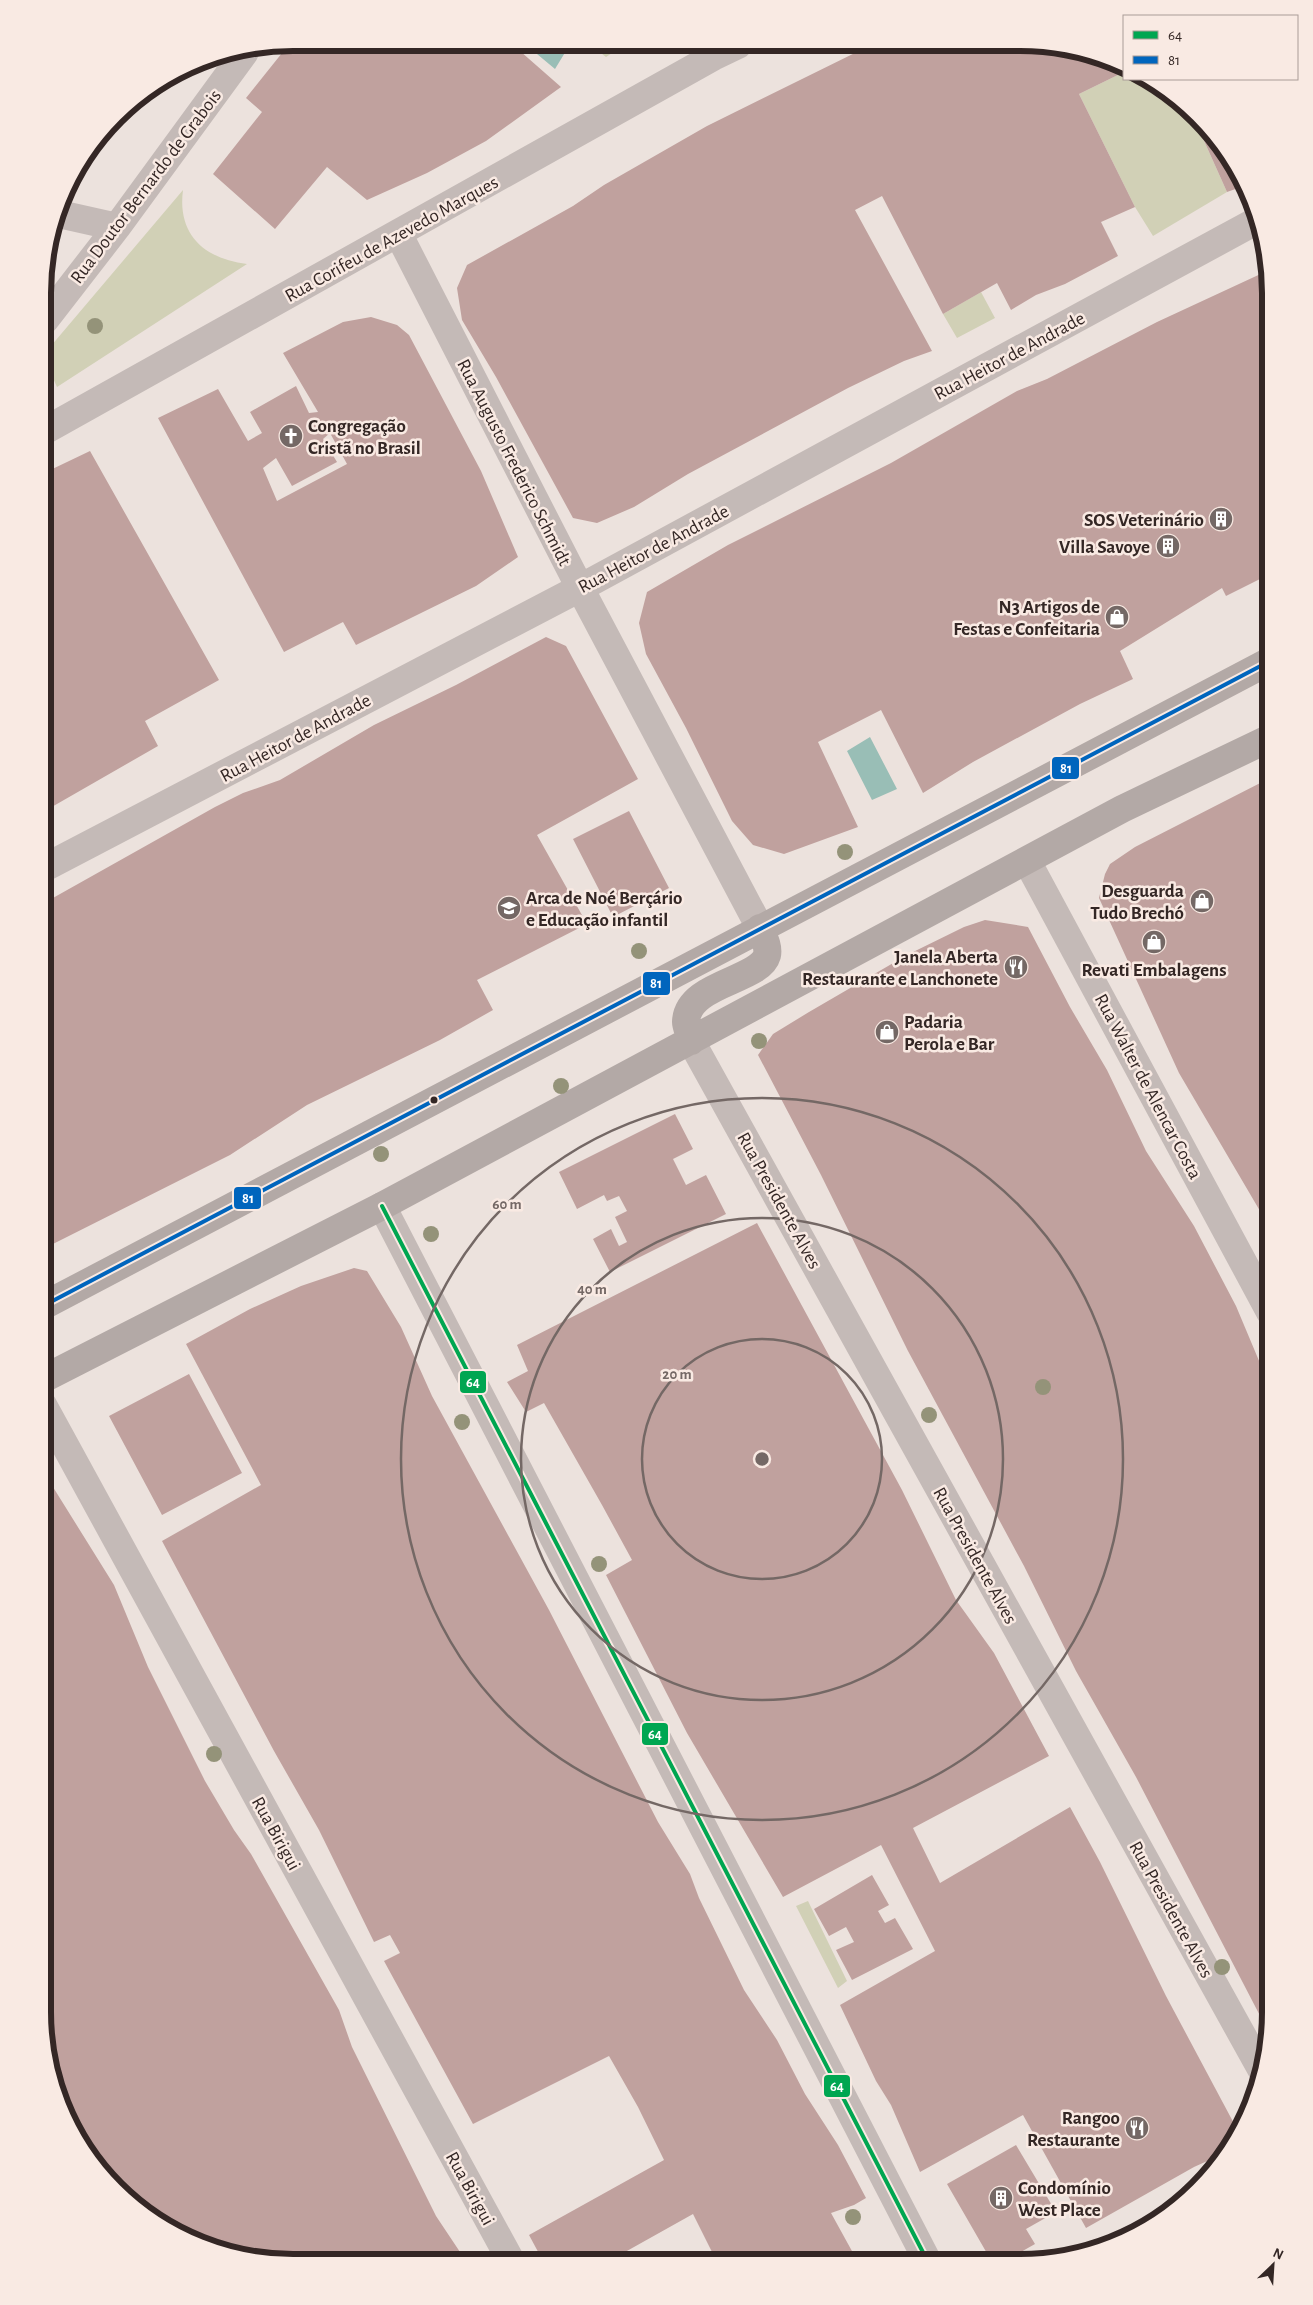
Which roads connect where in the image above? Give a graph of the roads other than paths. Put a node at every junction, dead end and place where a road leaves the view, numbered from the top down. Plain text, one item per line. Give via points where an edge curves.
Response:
1 (718, 51) edge
2 (241, 57) edge
3 (64, 215) edge
4 (1252, 224) edge
5 (117, 227) junction
6 (398, 234) junction
7 (51, 311) edge
8 (78, 413) junction
9 (51, 415) edge
10 (51, 427) edge
11 (580, 588) junction
12 (1262, 665) edge
13 (1262, 742) edge
14 (1027, 860) junction
15 (51, 864) edge
16 (760, 928) junction
17 (691, 1040) junction
18 (382, 1206) junction
19 (1262, 1297) edge
20 (51, 1302) edge
21 (51, 1375) edge
22 (51, 1420) edge
23 (1257, 2060) edge
24 (507, 2254) edge
25 (924, 2254) edge

1 - 6 street, Rua Corifeu de Azevedo Marques
2 - 5 street, Rua Doutor Bernardo de Grabois
3 - 5 street
4 - 11 street, Rua Heitor de Andrade
5 - 7 street, Rua Doutor Bernardo de Grabois
6 - 8 street, Rua Corifeu de Azevedo Marques
6 - 11 street, Rua Augusto Frederico Schmidt
8 - 9 street
8 - 10 street, Rua Corifeu de Azevedo Marques
11 - 15 street, Rua Heitor de Andrade
11 - 16 street, Rua Augusto Frederico Schmidt
12 - 16 main road
13 - 14 main road via 1122,809
14 - 17 main road
14 - 19 street, Rua Walter de Alencar Costa
16 - 17 main road via 767,946 767,954 761,964 708,992 690,1006 686,1022
16 - 20 main road
17 - 18 main road
17 - 23 street, Rua Presidente Alves
18 - 21 main road
18 - 25 street
22 - 24 street, Rua Birigui

